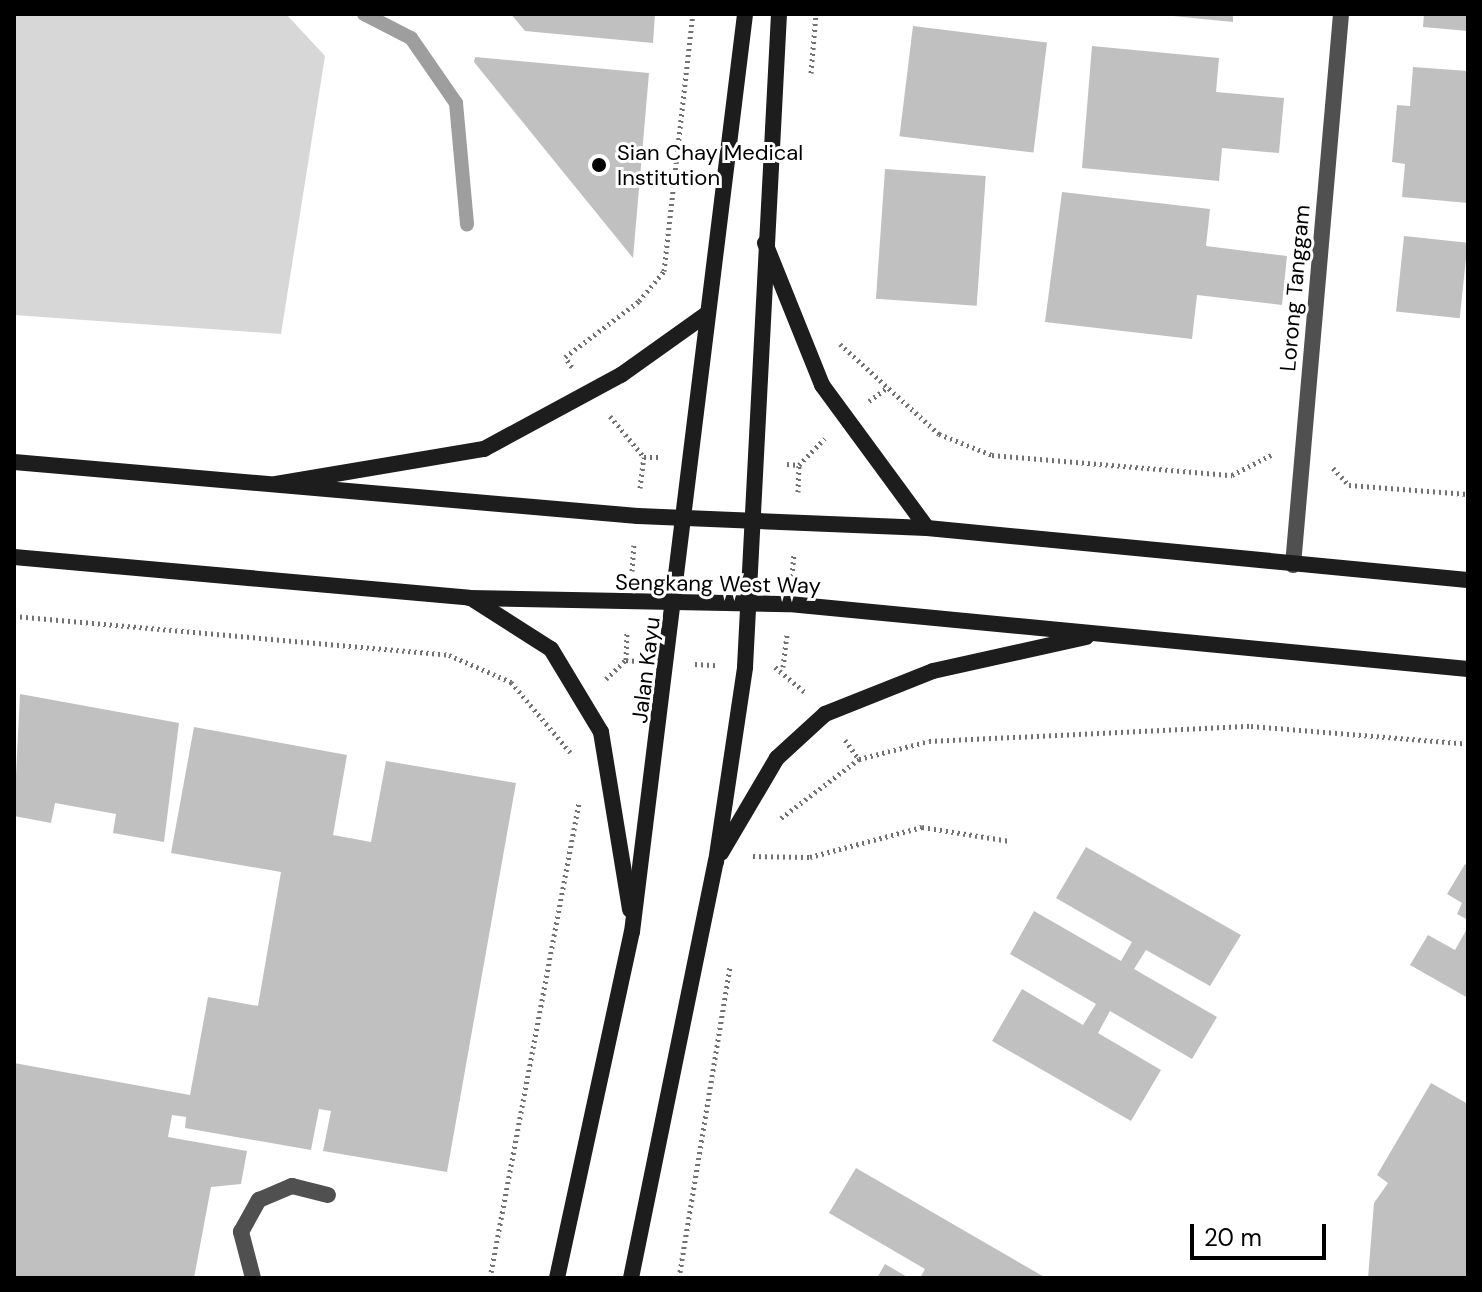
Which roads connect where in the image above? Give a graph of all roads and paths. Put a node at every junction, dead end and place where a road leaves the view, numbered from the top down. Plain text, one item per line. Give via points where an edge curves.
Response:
1 (693, 14) edge
2 (745, 14) edge
3 (779, 14) edge
4 (816, 14) edge
5 (1341, 14) edge
6 (809, 89) dead end
7 (764, 239) junction
8 (705, 315) junction
9 (827, 331) dead end
10 (565, 357) dead end
11 (644, 457) dead end
12 (1301, 457) junction
13 (14, 462) edge
14 (799, 465) dead end
15 (250, 488) junction
16 (1468, 494) edge
17 (638, 516) junction
18 (684, 518) junction
19 (747, 521) junction
20 (796, 522) junction
21 (927, 528) junction
22 (14, 557) edge
23 (1293, 565) junction
24 (1468, 580) edge
25 (469, 598) junction
26 (752, 602) junction
27 (789, 604) junction
28 (676, 605) junction
29 (628, 606) junction
30 (14, 616) edge
31 (1099, 634) junction
32 (626, 660) dead end
33 (783, 667) dead end
34 (1468, 669) edge
35 (1468, 744) edge
36 (575, 763) dead end
37 (580, 798) dead end
38 (777, 822) dead end
39 (1010, 841) dead end
40 (758, 845) dead end
41 (748, 856) junction
42 (716, 862) junction
43 (746, 872) dead end
44 (632, 932) junction
45 (733, 950) dead end
46 (328, 1195) dead end
47 (253, 1278) edge
48 (490, 1278) edge
49 (557, 1278) edge
50 (631, 1278) edge
51 (679, 1278) edge

1 - 10 path via 664,271 639,301
2 - 8 main road, Jalan Kayu
3 - 7 main road
4 - 6 path
5 - 12 street, Lorong Tanggam
7 - 19 main road
7 - 21 main road via 822,385
8 - 15 main road via 621,375 484,449
8 - 18 main road, Jalan Kayu
9 - 12 path via 939,434 992,455 1232,475 1262,454
11 - 17 path
12 - 16 path via 1324,459 1349,485
12 - 23 street, Lorong Tanggam
13 - 15 main road
14 - 20 path
15 - 17 main road
17 - 18 main road
17 - 29 path
18 - 19 main road
18 - 28 main road, Jalan Kayu
19 - 20 main road
19 - 26 main road
20 - 21 main road
20 - 27 path
21 - 23 main road
22 - 25 main road, Sengkang West Way
23 - 24 main road
25 - 29 main road, Sengkang West Way
25 - 44 main road via 551,649 601,732
26 - 27 main road, Sengkang West Way
26 - 28 main road, Sengkang West Way
26 - 42 main road
27 - 31 main road, Sengkang West Way
27 - 33 path
28 - 29 main road, Sengkang West Way
28 - 44 main road, Jalan Kayu
29 - 32 path
30 - 36 path via 449,655 511,682
31 - 34 main road, Sengkang West Way
31 - 42 main road via 933,671 825,714 777,758
35 - 38 path via 1251,726 929,741 859,759 797,800
37 - 48 path
39 - 41 path via 922,827 810,857
40 - 41 path
41 - 43 path
42 - 50 main road
44 - 49 main road, Jalan Kayu
45 - 51 path
46 - 47 street via 292,1186 259,1200 241,1232

